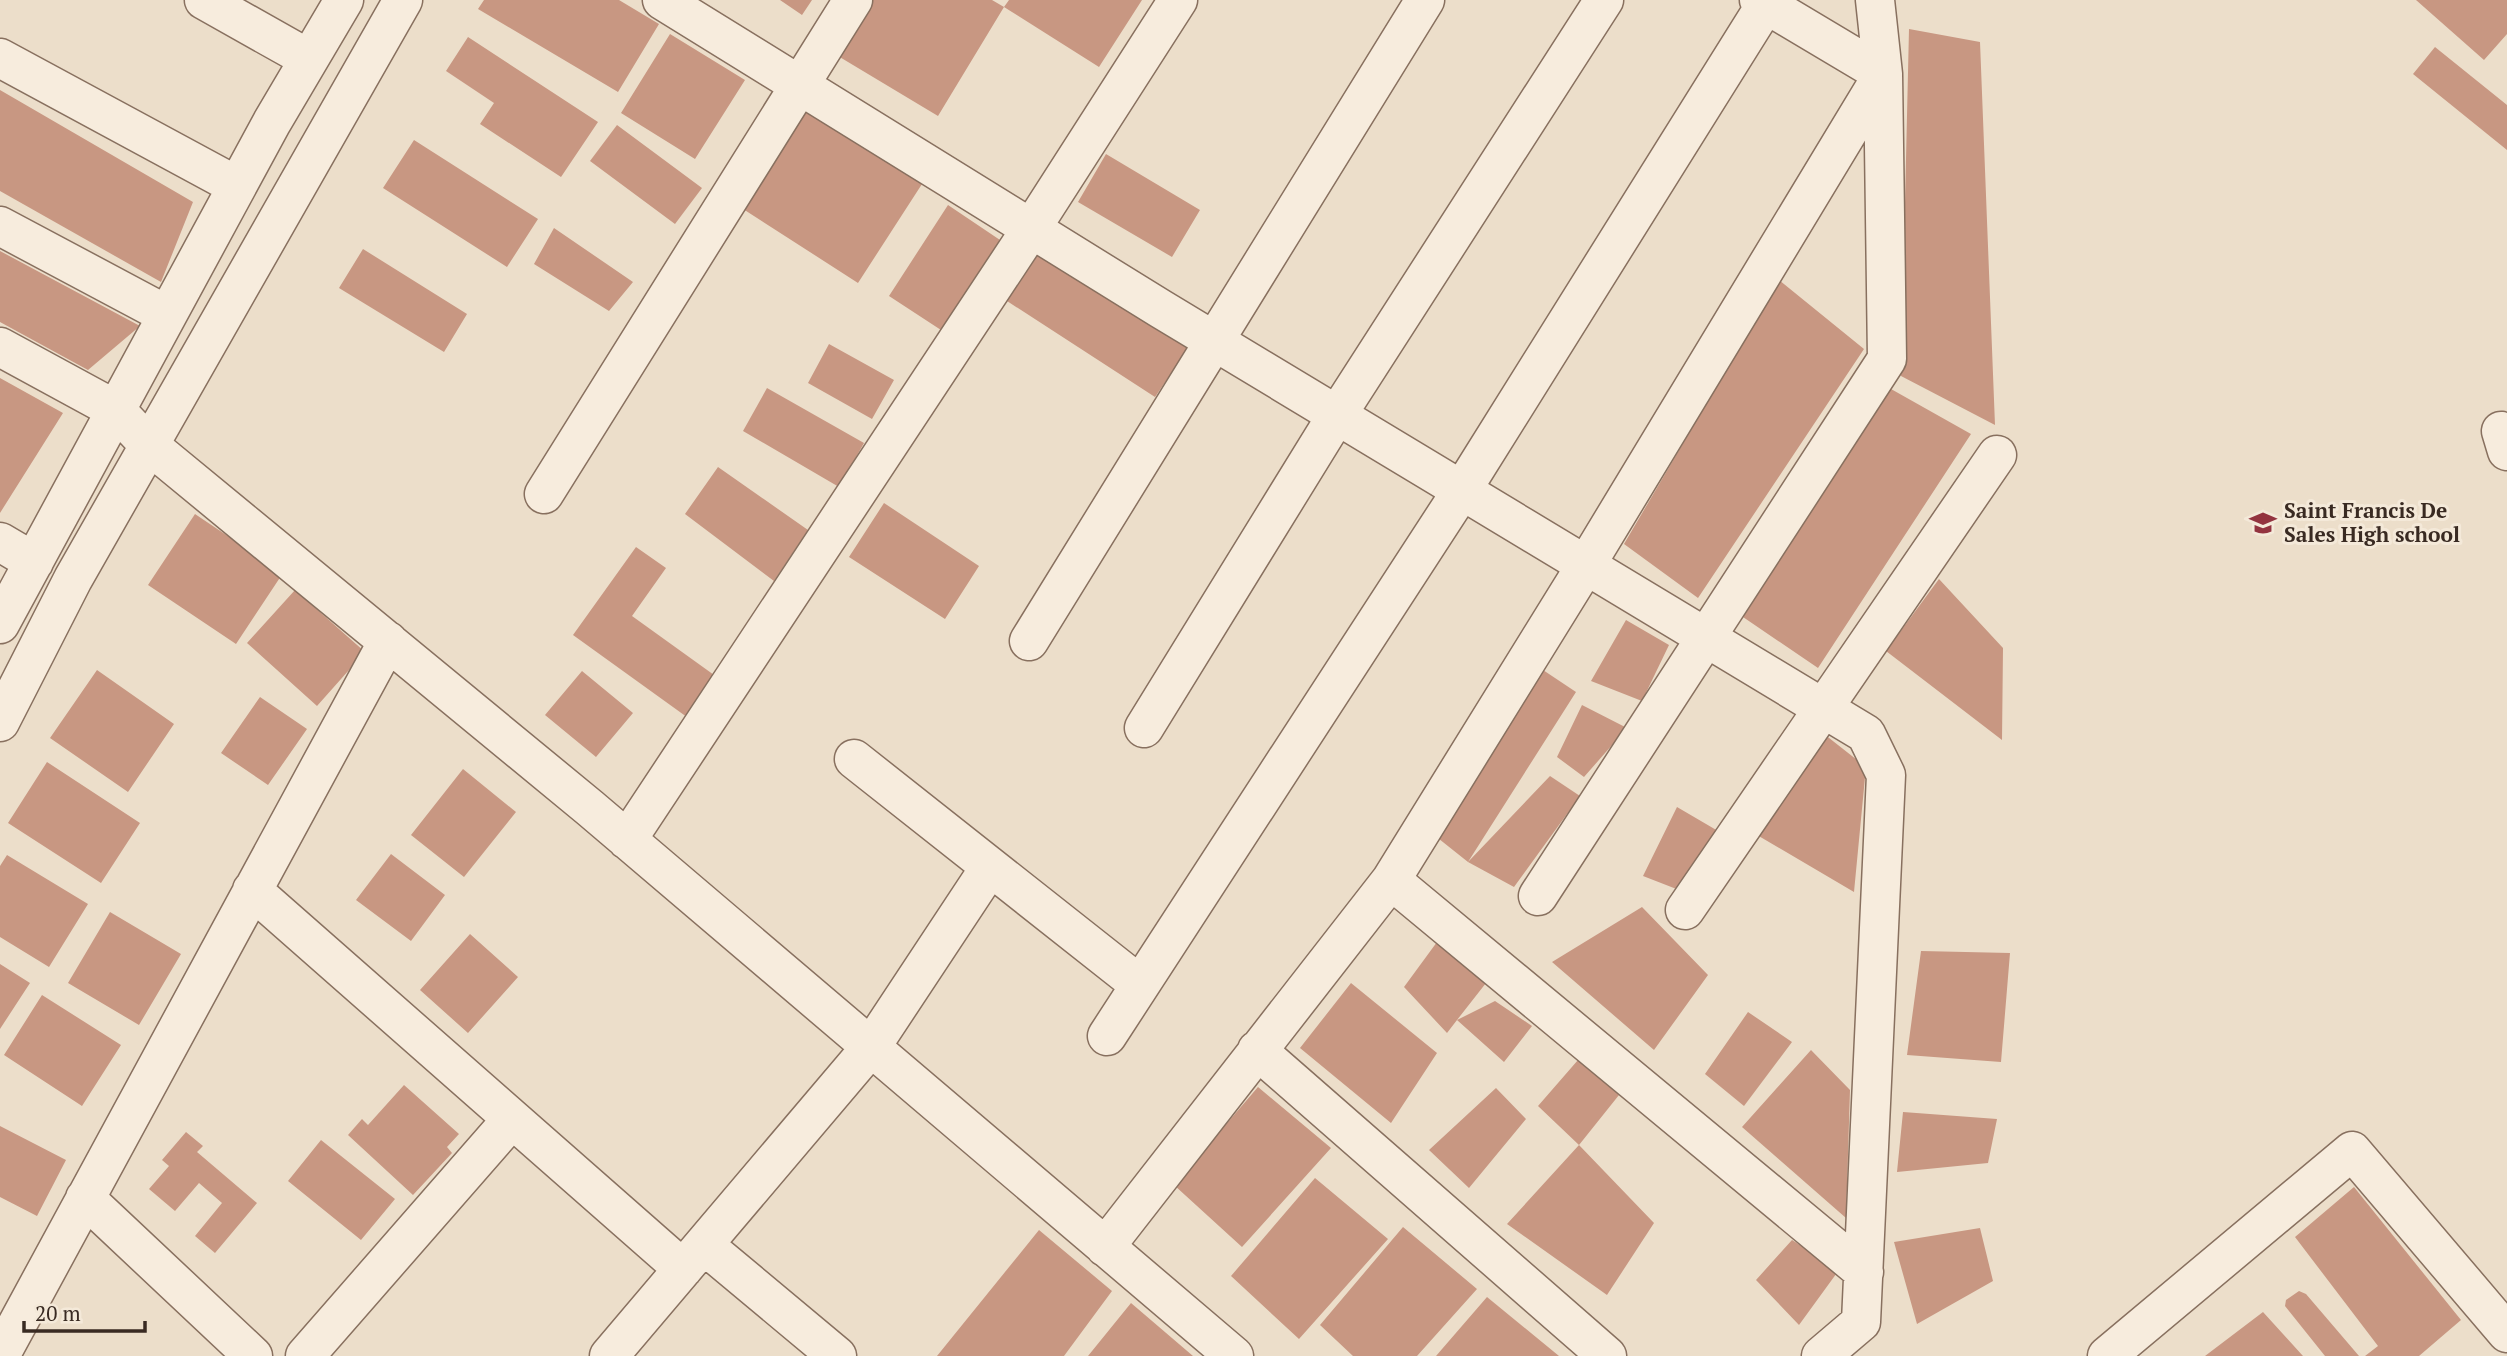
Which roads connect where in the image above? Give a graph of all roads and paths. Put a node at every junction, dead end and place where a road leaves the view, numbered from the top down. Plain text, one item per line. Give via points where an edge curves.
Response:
1 (204, 0) edge
2 (344, 0) edge
3 (403, 0) edge
4 (662, 0) edge
5 (853, 0) edge
6 (1178, 0) edge
7 (1425, 0) edge
8 (1604, 0) edge
9 (1875, 0) edge
10 (1762, 2) edge
11 (0, 58) edge
12 (309, 59) junction
13 (1883, 74) junction
14 (799, 85) junction
15 (237, 186) junction
16 (0, 226) edge
17 (1031, 229) junction
18 (167, 315) junction
19 (1213, 340) junction
20 (0, 347) edge
21 (116, 410) junction
22 (1337, 415) junction
23 (149, 445) junction
24 (1997, 454) dead end
25 (1462, 490) junction
26 (544, 494) dead end
27 (0, 542) edge
28 (34, 562) junction
29 (1586, 565) junction
30 (0, 624) edge
31 (1705, 637) junction
32 (388, 641) junction
33 (1029, 641) dead end
34 (1824, 709) junction
35 (0, 722) edge
36 (1144, 728) dead end
37 (854, 759) dead end
38 (627, 840) junction
39 (990, 867) junction
40 (1391, 880) junction
41 (252, 890) junction
42 (1538, 896) dead end
43 (1685, 910) dead end
44 (1140, 985) junction
45 (1107, 1036) dead end
46 (871, 1047) junction
47 (1257, 1050) junction
48 (512, 1119) junction
49 (85, 1198) junction
50 (1105, 1247) junction
51 (693, 1257) junction
52 (1864, 1272) junction
53 (2507, 1333) edge
54 (0, 1356) edge
55 (253, 1356) edge
56 (306, 1356) edge
57 (609, 1356) edge
58 (837, 1356) edge
59 (1234, 1356) edge
60 (1606, 1356) edge
61 (1821, 1356) edge
62 (2107, 1356) edge

1 - 12 street
2 - 12 street
3 - 23 street
4 - 14 street
5 - 14 street
6 - 17 street
7 - 19 street
8 - 22 street
9 - 13 street
10 - 13 street
10 - 25 street
11 - 15 street
12 - 15 street
13 - 29 street
13 - 31 street via 1887,359
14 - 17 street
14 - 26 street
15 - 18 street
16 - 18 street
17 - 19 street
17 - 38 street
18 - 21 street
19 - 22 street
19 - 33 street
20 - 21 street
21 - 23 street
21 - 28 street
22 - 25 street
22 - 36 street
23 - 32 street
23 - 35 street
24 - 34 street
25 - 29 street
25 - 44 street
27 - 28 street
28 - 30 street
29 - 31 street
29 - 40 street
31 - 34 street
31 - 42 street
32 - 38 street
32 - 41 street
34 - 43 street
34 - 52 street via 1866,734 1886,775
37 - 39 street
38 - 46 street
39 - 44 street
39 - 46 street
40 - 47 street
40 - 52 street
41 - 48 street
41 - 49 street
44 - 45 street
46 - 50 street
46 - 51 street
47 - 50 street
47 - 60 street
48 - 51 street
48 - 56 street
49 - 54 street
49 - 55 street
50 - 59 street
51 - 57 street
51 - 58 street
52 - 61 street via 1861,1322
53 - 62 street via 2352,1151

